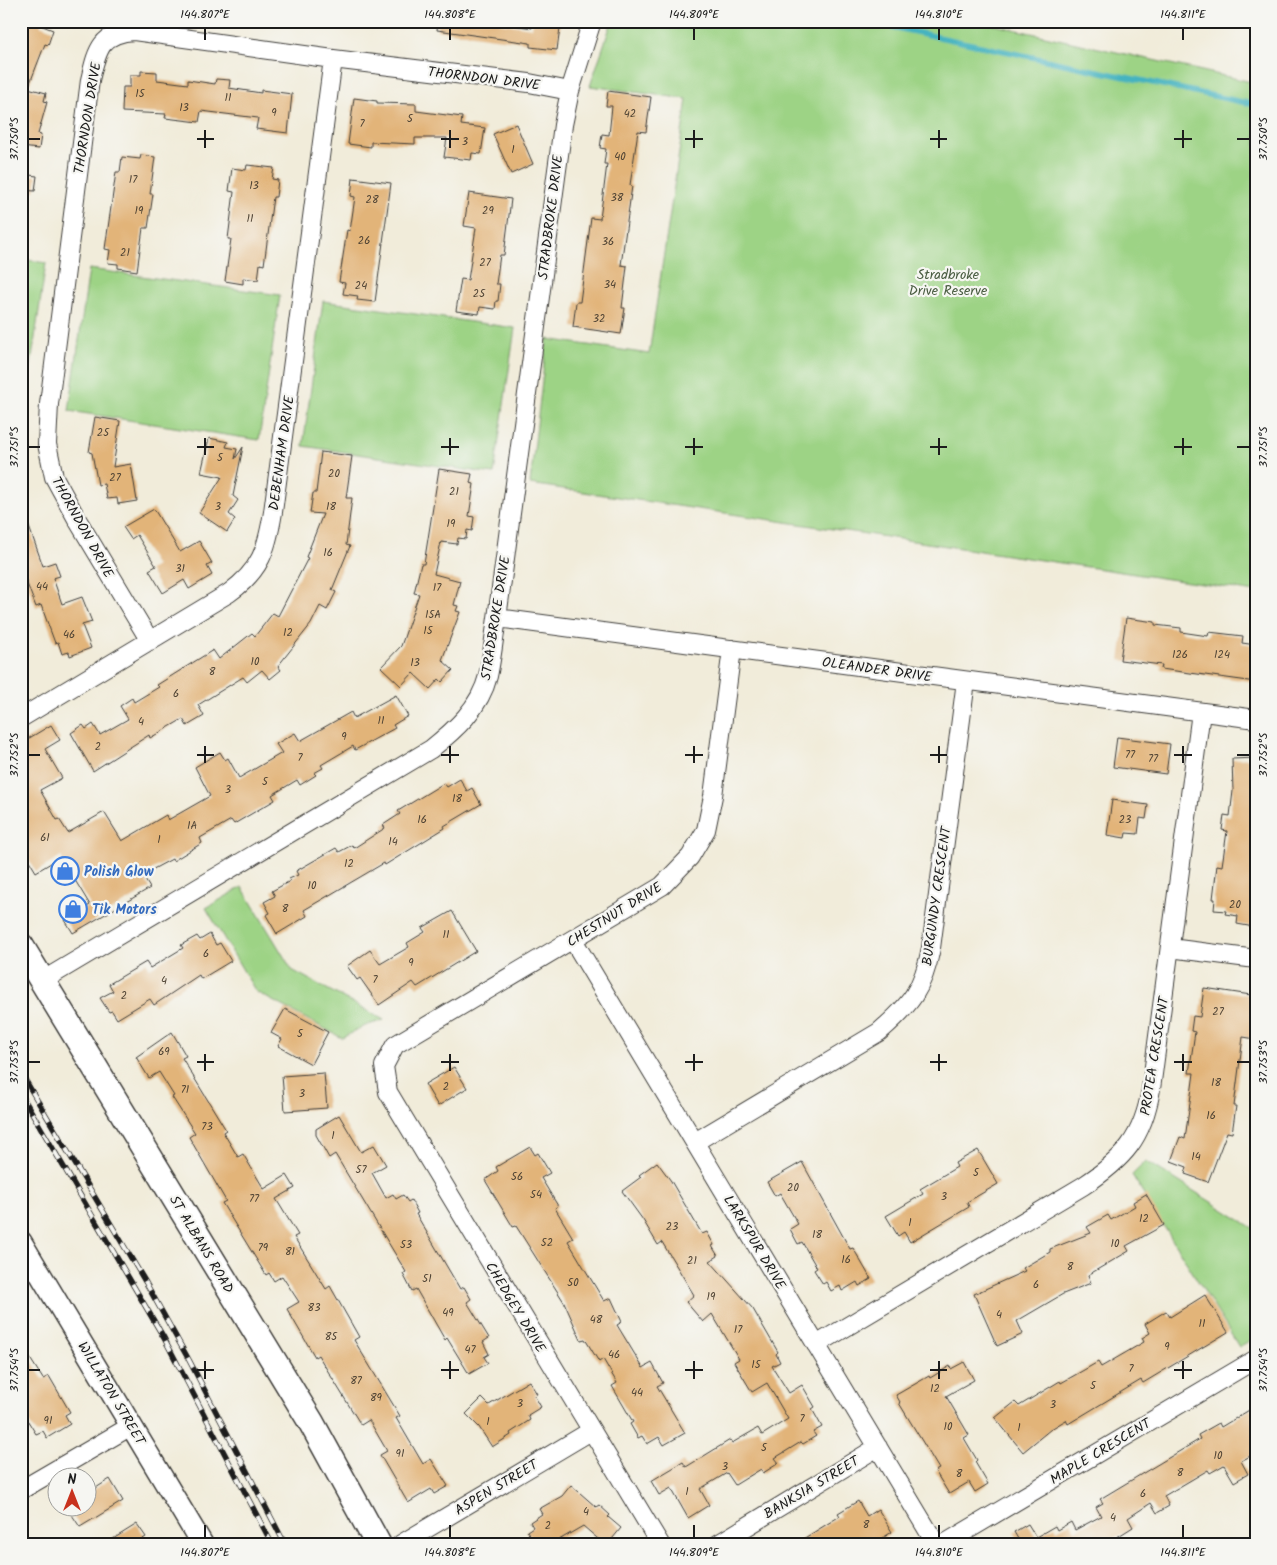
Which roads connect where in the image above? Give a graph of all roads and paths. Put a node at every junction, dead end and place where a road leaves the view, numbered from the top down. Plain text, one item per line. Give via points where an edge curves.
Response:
1 (592, 21) edge
2 (333, 59) junction
3 (570, 91) junction
4 (497, 618) junction
5 (150, 641) junction
6 (732, 649) junction
7 (966, 681) junction
8 (1201, 712) junction
9 (21, 718) edge
10 (1256, 719) edge
11 (574, 940) junction
12 (21, 946) edge
13 (1170, 948) junction
14 (1256, 959) edge
15 (42, 981) junction
16 (384, 1066) joint
17 (696, 1142) junction
18 (21, 1242) edge
19 (816, 1345) junction
20 (1256, 1359) edge
21 (131, 1426) junction
22 (591, 1431) junction
23 (878, 1446) junction
24 (21, 1490) edge
25 (202, 1544) edge
26 (378, 1544) edge
27 (401, 1544) edge
28 (660, 1544) edge
29 (718, 1544) edge
30 (936, 1544) edge
31 (944, 1544) edge

1 - 3 street, STRADBROKE DRIVE
2 - 3 street, THORNDON DRIVE
2 - 5 street, DEBENHAM DRIVE via 268,540 263,556 240,585
2 - 5 street, THORNDON DRIVE via 134,31 109,37 95,59 61,302 47,444 54,477
3 - 4 street, STRADBROKE DRIVE via 558,154
4 - 6 street, OLEANDER DRIVE
4 - 15 street, STRADBROKE DRIVE via 488,678 472,709 431,749
5 - 9 street, DEBENHAM DRIVE
6 - 7 street, OLEANDER DRIVE
6 - 11 street, CHESTNUT DRIVE via 706,830 690,857 662,886
7 - 8 street, OLEANDER DRIVE
7 - 17 street, BURGUNDY CRESCENT via 931,948 921,984 912,999 879,1032
8 - 10 street, OLEANDER DRIVE
8 - 13 street, PROTEA CRESCENT
11 - 16 street, CHESTNUT DRIVE via 395,1045
11 - 17 street, LARKSPUR DRIVE
12 - 15 main road, ST ALBANS ROAD
13 - 14 street
13 - 19 street, PROTEA CRESCENT via 1149,1105 1136,1137 1124,1153 1107,1170 1083,1186
15 - 26 main road, ST ALBANS ROAD via 311,1422
16 - 22 street, CHEDGEY DRIVE via 388,1092
17 - 19 street, LARKSPUR DRIVE
18 - 21 street, WILLATON STREET
19 - 23 street, LARKSPUR DRIVE
20 - 31 street, MAPLE CRESCENT
21 - 24 street
21 - 25 street, WILLATON STREET
22 - 27 street, ASPEN STREET
22 - 28 street, CHEDGEY DRIVE
23 - 29 street, BANKSIA STREET
23 - 30 street, LARKSPUR DRIVE

